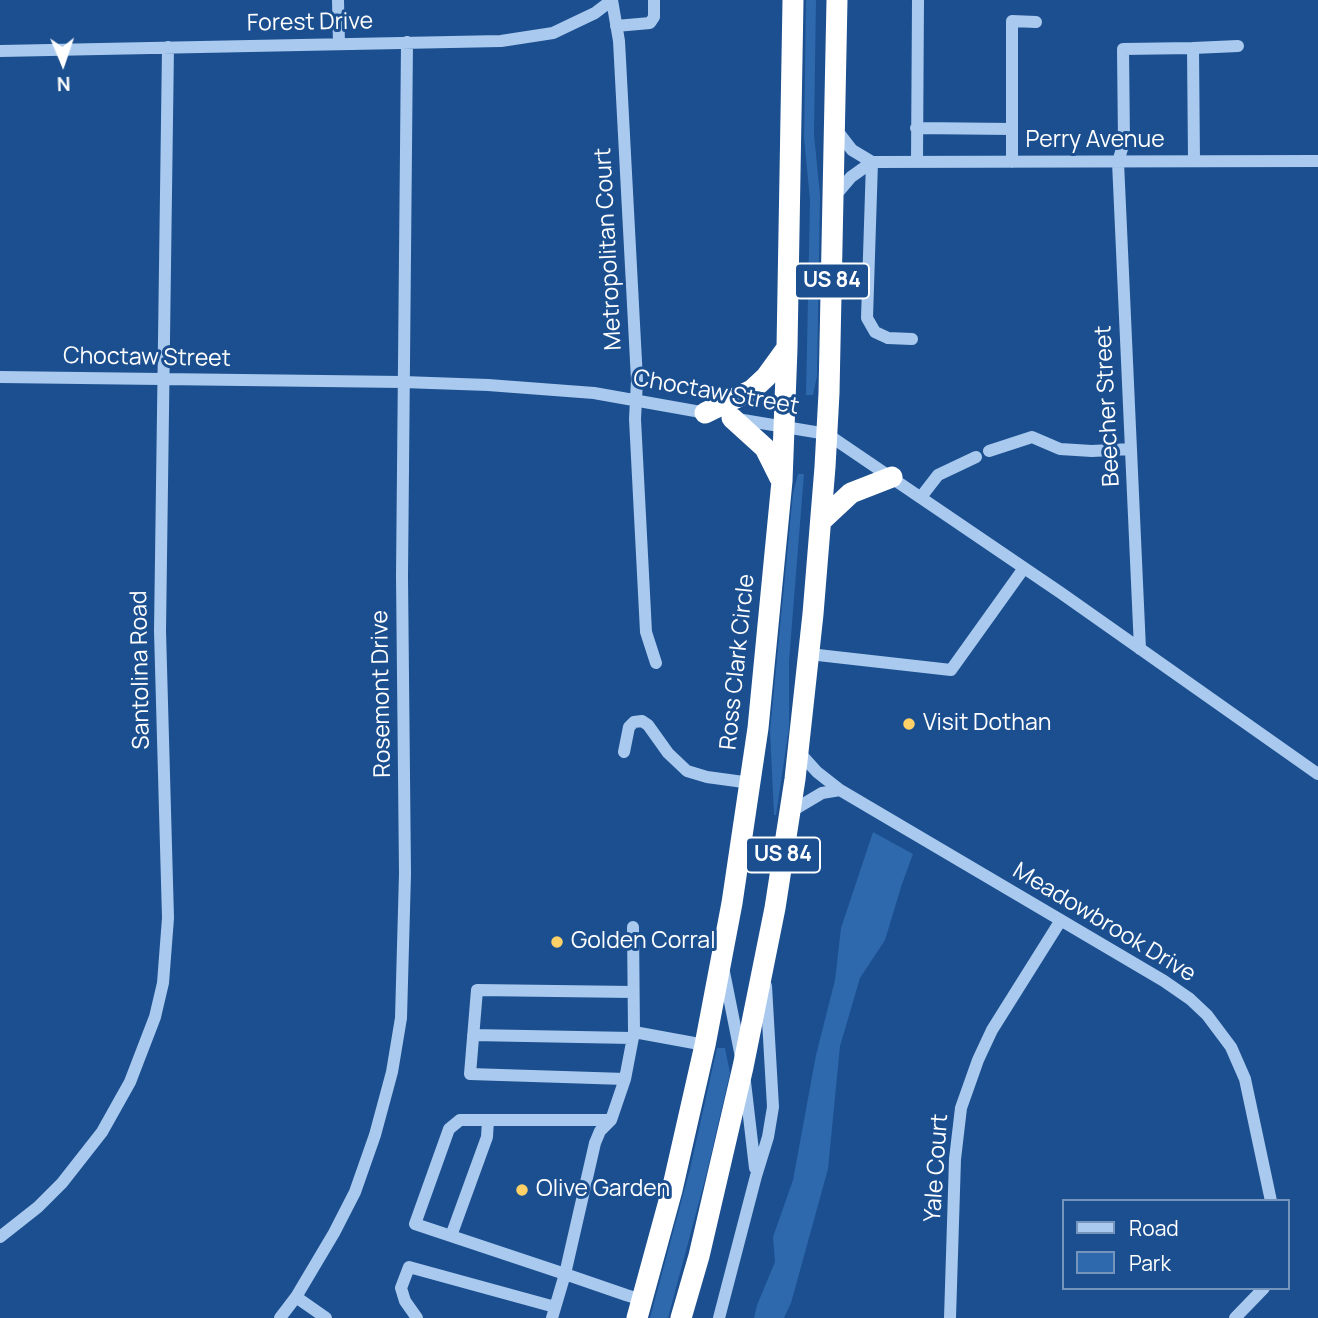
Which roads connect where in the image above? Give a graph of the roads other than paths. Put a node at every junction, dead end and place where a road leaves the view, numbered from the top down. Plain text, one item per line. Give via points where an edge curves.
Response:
1 (338, 0) edge
2 (612, 0) edge
3 (654, 0) edge
4 (793, 0) edge
5 (837, 0) edge
6 (918, 0) edge
7 (1036, 22) dead end
8 (616, 26) junction
9 (407, 42) junction
10 (339, 44) junction
11 (1238, 46) dead end
12 (168, 47) junction
13 (1193, 48) junction
14 (0, 51) edge
15 (835, 127) junction
16 (916, 128) junction
17 (1012, 129) junction
18 (1318, 161) edge
19 (872, 162) junction
20 (917, 162) junction
21 (1012, 162) junction
22 (1118, 162) junction
23 (1194, 162) junction
24 (834, 197) junction
25 (912, 339) dead end
26 (787, 348) junction
27 (0, 377) edge
28 (163, 379) junction
29 (403, 382) junction
30 (636, 400) junction
31 (705, 412) junction
32 (732, 418) junction
33 (784, 427) junction
34 (827, 434) junction
35 (1131, 449) junction
36 (989, 451) dead end
37 (976, 457) dead end
38 (892, 477) junction
39 (782, 481) junction
40 (921, 497) junction
41 (821, 521) junction
42 (1024, 568) junction
43 (1140, 649) junction
44 (809, 654) junction
45 (656, 663) dead end
46 (798, 751) junction
47 (624, 752) dead end
48 (1318, 774) edge
49 (751, 783) junction
50 (840, 790) junction
51 (790, 812) junction
52 (1061, 920) junction
53 (633, 927) dead end
54 (722, 958) junction
55 (765, 958) junction
56 (633, 992) junction
57 (474, 1035) junction
58 (633, 1035) junction
59 (705, 1045) junction
60 (743, 1067) junction
61 (625, 1079) junction
62 (488, 1120) junction
63 (611, 1121) junction
64 (755, 1175) junction
65 (1271, 1199) edge
66 (452, 1236) junction
67 (0, 1237) edge
68 (565, 1274) junction
69 (1263, 1290) edge
70 (296, 1297) junction
71 (640, 1309) edge
72 (554, 1312) edge
73 (280, 1318) edge
74 (326, 1318) edge
75 (417, 1318) edge
76 (681, 1318) edge
77 (719, 1318) edge
78 (950, 1318) edge
79 (1235, 1318) edge

1 - 10 street
2 - 8 street, Metropolitan Court
2 - 9 street, Forest Drive via 576,23 529,38
3 - 8 street via 650,23
4 - 26 highway, Ross Clark Circle / US 84
5 - 15 highway, US 84
6 - 16 street
7 - 17 street via 1012,21
8 - 30 street, Metropolitan Court
9 - 10 street, Forest Drive
9 - 29 street, Rosemont Drive
10 - 12 street, Forest Drive
11 - 13 street
12 - 14 street, Forest Drive
12 - 28 street, Santolina Road
13 - 22 street, Beecher Street via 1123,49 1124,142
13 - 23 street
15 - 19 street via 852,150
15 - 24 highway, US 84
16 - 17 street
16 - 20 street
17 - 21 street
18 - 23 street, Perry Avenue
19 - 20 street, Perry Avenue
19 - 24 street
19 - 25 street via 867,318 875,332
20 - 21 street, Perry Avenue
21 - 22 street, Perry Avenue
22 - 23 street, Perry Avenue
22 - 35 street, Beecher Street
24 - 34 highway, US 84
26 - 31 highway via 752,390
26 - 33 highway, Ross Clark Circle / US 84
27 - 28 street, Choctaw Street
28 - 29 street, Choctaw Street
28 - 67 street, Santolina Road via 160,631 168,918 163,983 130,1082 102,1132 62,1183
29 - 30 street, Choctaw Street via 544,388
29 - 70 street, Rosemont Drive via 405,874 401,1018 392,1072 355,1192
30 - 31 street, Choctaw Street
30 - 45 street, Metropolitan Court via 646,632
31 - 32 street, Choctaw Street
32 - 33 street, Choctaw Street
32 - 39 highway via 765,447
33 - 34 street, Choctaw Street
33 - 39 highway, Ross Clark Circle / US 84
34 - 38 street, Choctaw Street
34 - 41 highway, US 84
35 - 36 street via 1060,449 1032,437
35 - 43 street, Beecher Street
37 - 40 street via 937,475
38 - 40 street, Choctaw Street
38 - 41 highway via 851,493
39 - 49 highway, Ross Clark Circle / US 84
40 - 42 street, Choctaw Street
41 - 44 highway, US 84
42 - 43 street, Choctaw Street
42 - 44 street via 951,670
43 - 48 street, Choctaw Street
44 - 46 highway, US 84
46 - 50 street, Meadowbrook Drive
46 - 51 highway, US 84
47 - 49 street via 628,727 642,721 687,771
49 - 54 highway, Ross Clark Circle / US 84
50 - 51 street via 822,793
50 - 52 street, Meadowbrook Drive
51 - 55 highway, US 84
52 - 65 street, Meadowbrook Drive via 1164,981 1190,999 1220,1030 1245,1079
52 - 78 street, Yale Court via 992,1030 961,1108
53 - 56 street
54 - 59 highway, Ross Clark Circle / US 84
54 - 60 street
55 - 60 highway, US 84
55 - 64 street via 773,1107
56 - 57 street via 478,990
56 - 58 street
57 - 58 street
57 - 61 street via 470,1074
58 - 59 street
58 - 61 street
59 - 71 highway, Ross Clark Circle / US 84
60 - 64 street
60 - 76 highway, US 84
61 - 63 street
62 - 63 street
62 - 66 street via 487,1137
62 - 66 street via 460,1120 449,1129 415,1224
63 - 68 street via 595,1143
64 - 77 street
66 - 68 street
68 - 71 street
68 - 72 street
69 - 79 street
70 - 73 street, Rosemont Drive
70 - 74 street
72 - 75 street via 409,1267 401,1288

